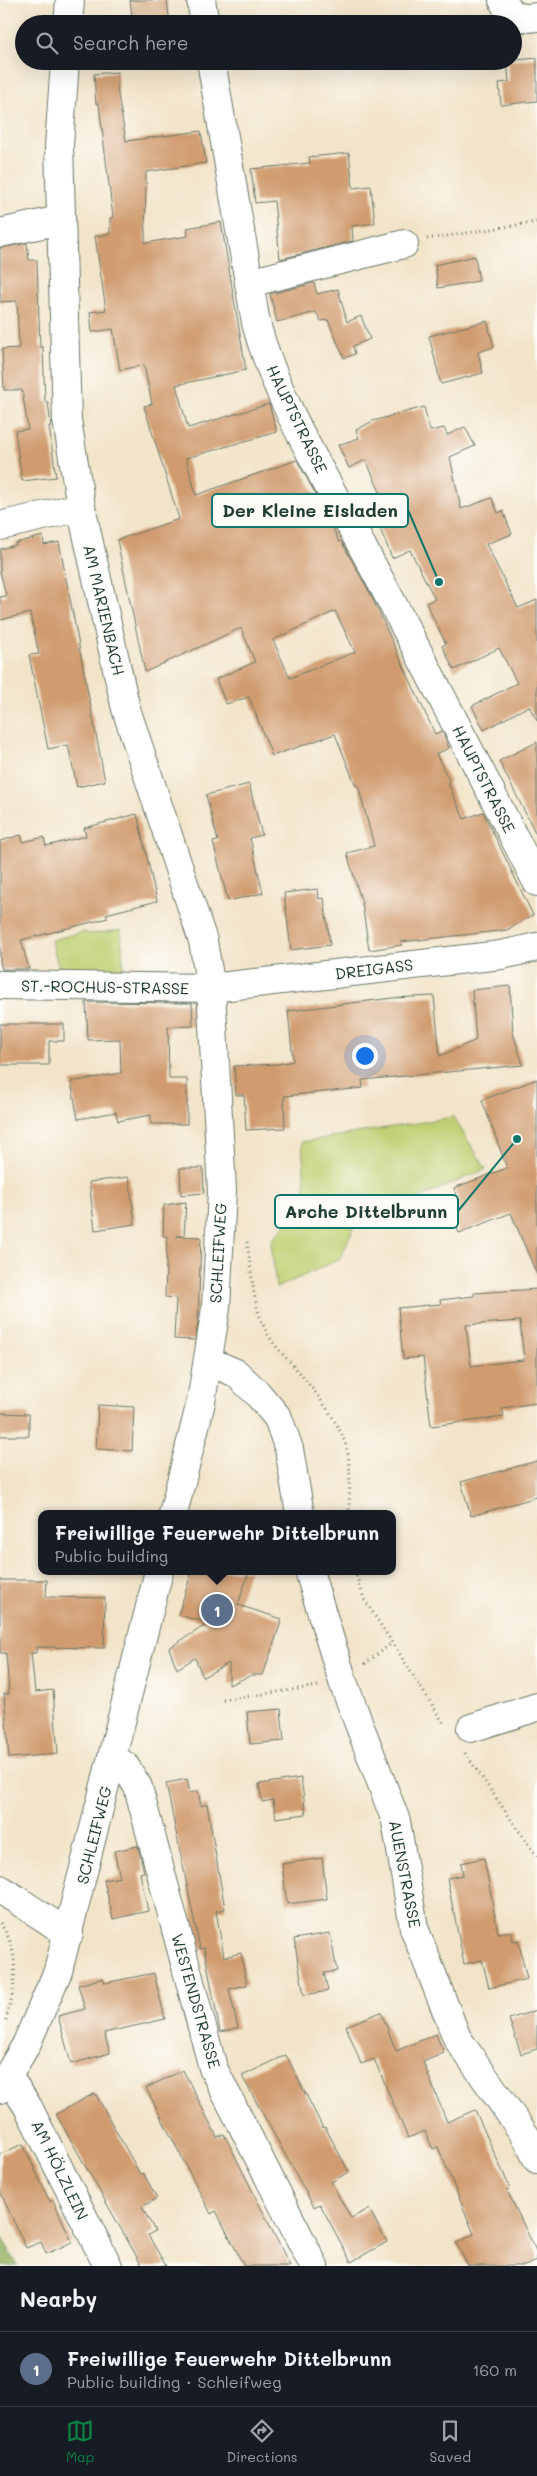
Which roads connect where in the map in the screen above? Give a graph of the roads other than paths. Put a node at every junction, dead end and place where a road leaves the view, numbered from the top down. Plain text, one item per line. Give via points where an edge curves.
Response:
1 (70, 0) edge
2 (201, 0) edge
3 (503, 0) edge
4 (69, 15) edge
5 (204, 15) edge
6 (514, 15) edge
7 (537, 17) edge
8 (522, 19) edge
9 (64, 70) edge
10 (213, 70) edge
11 (60, 220) junction
12 (0, 234) edge
13 (404, 244) dead end
14 (249, 283) junction
15 (81, 507) junction
16 (0, 526) edge
17 (537, 882) edge
18 (537, 947) edge
19 (0, 985) edge
20 (211, 988) junction
21 (208, 1361) junction
22 (174, 1510) edge
23 (299, 1510) edge
24 (158, 1575) edge
25 (310, 1575) edge
26 (537, 1707) edge
27 (461, 1736) road end
28 (113, 1758) junction
29 (0, 1889) edge
30 (69, 1934) junction
31 (4, 2083) edge
32 (537, 2159) edge
33 (108, 2266) edge
34 (314, 2266) edge

1 - 4 street
2 - 5 street
3 - 6 street
7 - 8 street
9 - 11 street, AM MARIENBACH via 59,146
10 - 14 street, HAUPTSTRASSE
11 - 12 street
11 - 15 street, AM MARIENBACH via 67,420
13 - 14 street
14 - 17 street, HAUPTSTRASSE via 262,344 291,412
15 - 16 street
15 - 20 street, AM MARIENBACH via 126,709 203,940
18 - 20 street, DREIGASS via 501,955
19 - 20 street, ST.-ROCHUS-STRASSE
20 - 21 street, SCHLEIFWEG via 222,1191 216,1308
21 - 22 street, SCHLEIFWEG
21 - 23 street via 236,1373 278,1418 289,1449
24 - 28 street, SCHLEIFWEG
25 - 32 street, AUENSTRASSE via 343,1682 396,1821 414,1928 457,2038 527,2138
26 - 27 street
28 - 30 street, SCHLEIFWEG
28 - 34 street, WESTENDSTRASSE via 125,1766 138,1787 213,2068
29 - 30 street
30 - 31 street, SCHLEIFWEG via 41,2011
31 - 33 street, AM HÖLZLEIN via 28,2107

